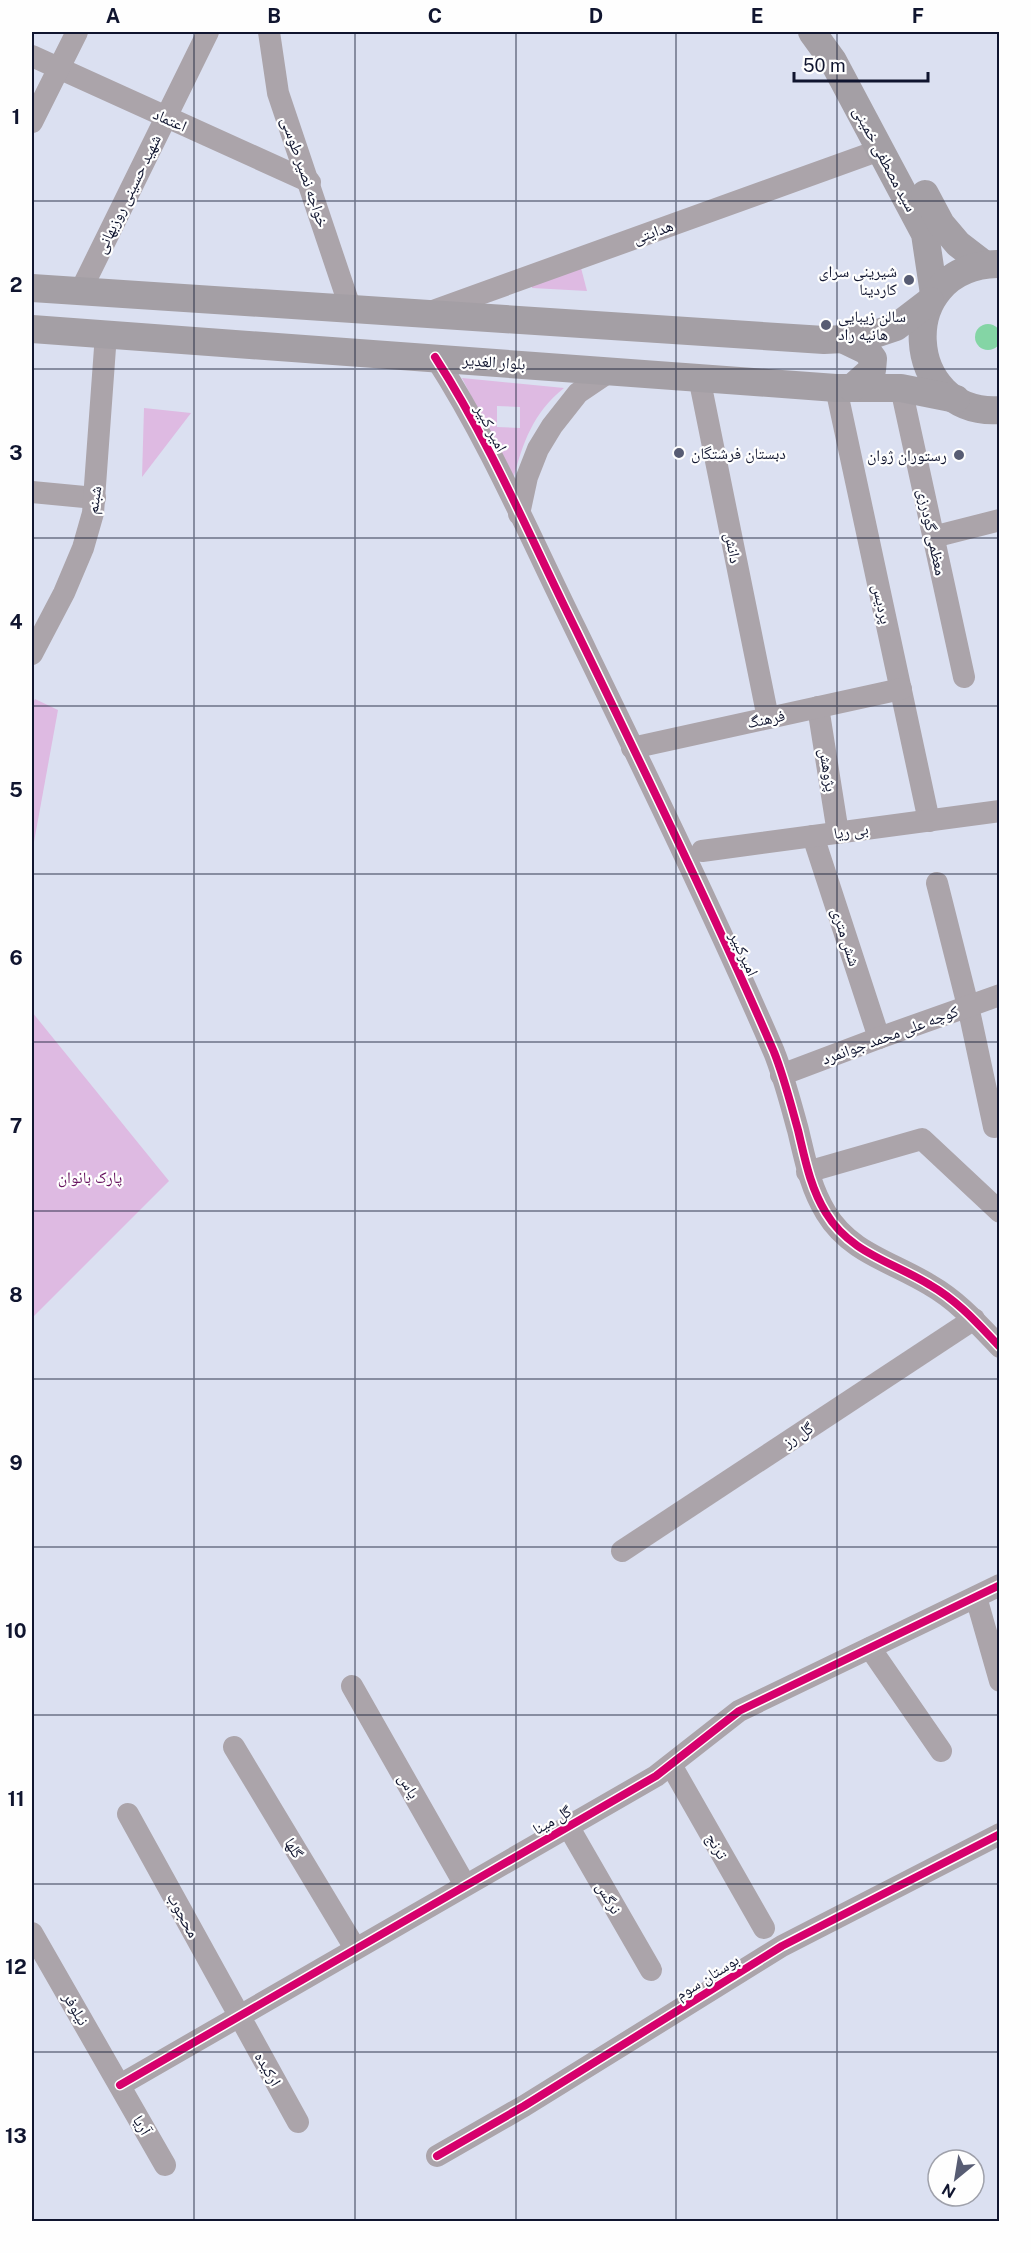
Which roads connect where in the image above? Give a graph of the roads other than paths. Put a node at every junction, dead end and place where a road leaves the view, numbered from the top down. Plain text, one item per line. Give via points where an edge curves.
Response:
1 (77, 32) edge
2 (208, 32) edge
3 (269, 32) edge
4 (812, 32) edge
5 (836, 32) edge
6 (32, 56) edge
7 (58, 69) junction
8 (166, 118) junction
9 (32, 122) edge
10 (880, 150) junction
11 (310, 182) junction
12 (992, 264) edge
13 (32, 288) edge
14 (80, 292) junction
15 (932, 298) junction
16 (351, 310) junction
17 (425, 314) junction
18 (32, 329) edge
19 (106, 334) junction
20 (842, 339) junction
21 (435, 357) junction
22 (612, 370) junction
23 (699, 377) junction
24 (844, 388) junction
25 (901, 388) junction
26 (956, 399) junction
27 (996, 413) edge
28 (32, 492) edge
29 (95, 498) junction
30 (519, 514) junction
31 (999, 520) edge
32 (941, 535) junction
33 (32, 654) edge
34 (964, 676) dead end
35 (901, 689) junction
36 (818, 707) junction
37 (768, 718) junction
38 (632, 748) junction
39 (999, 811) edge
40 (929, 821) junction
41 (838, 833) junction
42 (813, 836) junction
43 (702, 851) dead end
44 (937, 883) dead end
45 (999, 995) edge
46 (968, 1006) junction
47 (879, 1038) junction
48 (781, 1076) junction
49 (994, 1126) dead end
50 (807, 1172) junction
51 (999, 1212) edge
52 (974, 1319) junction
53 (999, 1347) edge
54 (622, 1551) dead end
55 (999, 1586) edge
56 (976, 1597) junction
57 (870, 1648) junction
58 (999, 1681) edge
59 (352, 1686) dead end
60 (234, 1748) dead end
61 (941, 1751) dead end
62 (670, 1765) junction
63 (128, 1815) dead end
64 (568, 1826) junction
65 (999, 1834) edge
66 (465, 1885) junction
67 (764, 1928) dead end
68 (32, 1933) edge
69 (355, 1948) junction
70 (651, 1970) dead end
71 (238, 2016) junction
72 (120, 2085) junction
73 (298, 2122) dead end
74 (437, 2156) dead end
75 (165, 2165) dead end

1 - 7 street
2 - 8 street, شهید حسینی روزبهانی
3 - 11 street, خواجه نصیر طوسی via 278,93
4 - 10 main road, سید مصطفی خمینی via 833,61
5 - 12 main road, سید مصطفی خمینی via 941,224 958,244
6 - 7 street, اعتماد
7 - 8 street, اعتماد
7 - 9 street
8 - 11 street, اعتماد
8 - 14 street, شهید حسینی روزبهانی
10 - 15 main road, سید مصطفی خمینی via 925,234
10 - 17 street, هدایتی
11 - 16 street, خواجه نصیر طوسی
12 - 15 main road via 961,271
13 - 14 main road
14 - 16 main road
15 - 20 main road via 896,327 863,338
15 - 26 main road via 923,322 921,344 927,366 939,385
16 - 17 main road
17 - 20 main road
18 - 19 main road, بلوار الغدیر
19 - 21 main road, بلوار الغدیر
19 - 29 street, شبنم
20 - 24 main road via 873,358 872,370
21 - 22 main road, بلوار الغدیر
21 - 30 street, امیر کبیر
22 - 23 main road, بلوار الغدیر
22 - 30 street via 578,393 552,426 527,477
23 - 24 main road, بلوار الغدیر
23 - 37 street, دانش
24 - 25 main road, بلوار الغدیر
24 - 35 street, پردیس
25 - 26 main road, بلوار الغدیر
25 - 32 street, معظمی گودرزی
26 - 27 main road
28 - 29 street
29 - 33 street, شبنم via 83,548
30 - 38 street, امیرکبیر
31 - 32 street
32 - 34 street, معظمی گودرزی
35 - 36 street, فرهنگ
35 - 40 street, پردیس
36 - 37 street, فرهنگ
36 - 41 street, پژوهش
37 - 38 street, فرهنگ
38 - 48 street, امیرکبیر via 775,1055
39 - 40 street, بی ریا
40 - 41 street, بی ریا
41 - 42 street, بی ریا
42 - 43 street, بی ریا
42 - 47 street, شش متری
44 - 46 street
45 - 46 street, کوچه علی محمد جوانمرد
46 - 47 street, کوچه علی محمد جوانمرد
46 - 49 street
47 - 48 street, کوچه علی محمد جوانمرد
48 - 50 street, امیرکبیر
50 - 51 street via 922,1139
50 - 52 street, امیرکبیر via 827,1216 858,1248 927,1283
52 - 53 street, امیرکبیر
52 - 54 street, گل رز
55 - 56 street, گل مینا
56 - 57 street, گل مینا
56 - 58 street
57 - 61 street
57 - 62 street, گل مینا via 739,1711
59 - 66 street, یاس
60 - 69 street, گلها
62 - 64 street, گل مینا
62 - 67 street, ترنج
63 - 71 street, محجوب
64 - 66 street, گل مینا
64 - 70 street, نرگس
65 - 74 street, بوستان سوم via 782,1946
66 - 69 street, گل مینا
68 - 72 street, نیلوفر
69 - 71 street, گل مینا
71 - 72 street, گل مینا
71 - 73 street, ارکیده
72 - 75 street, آریا

